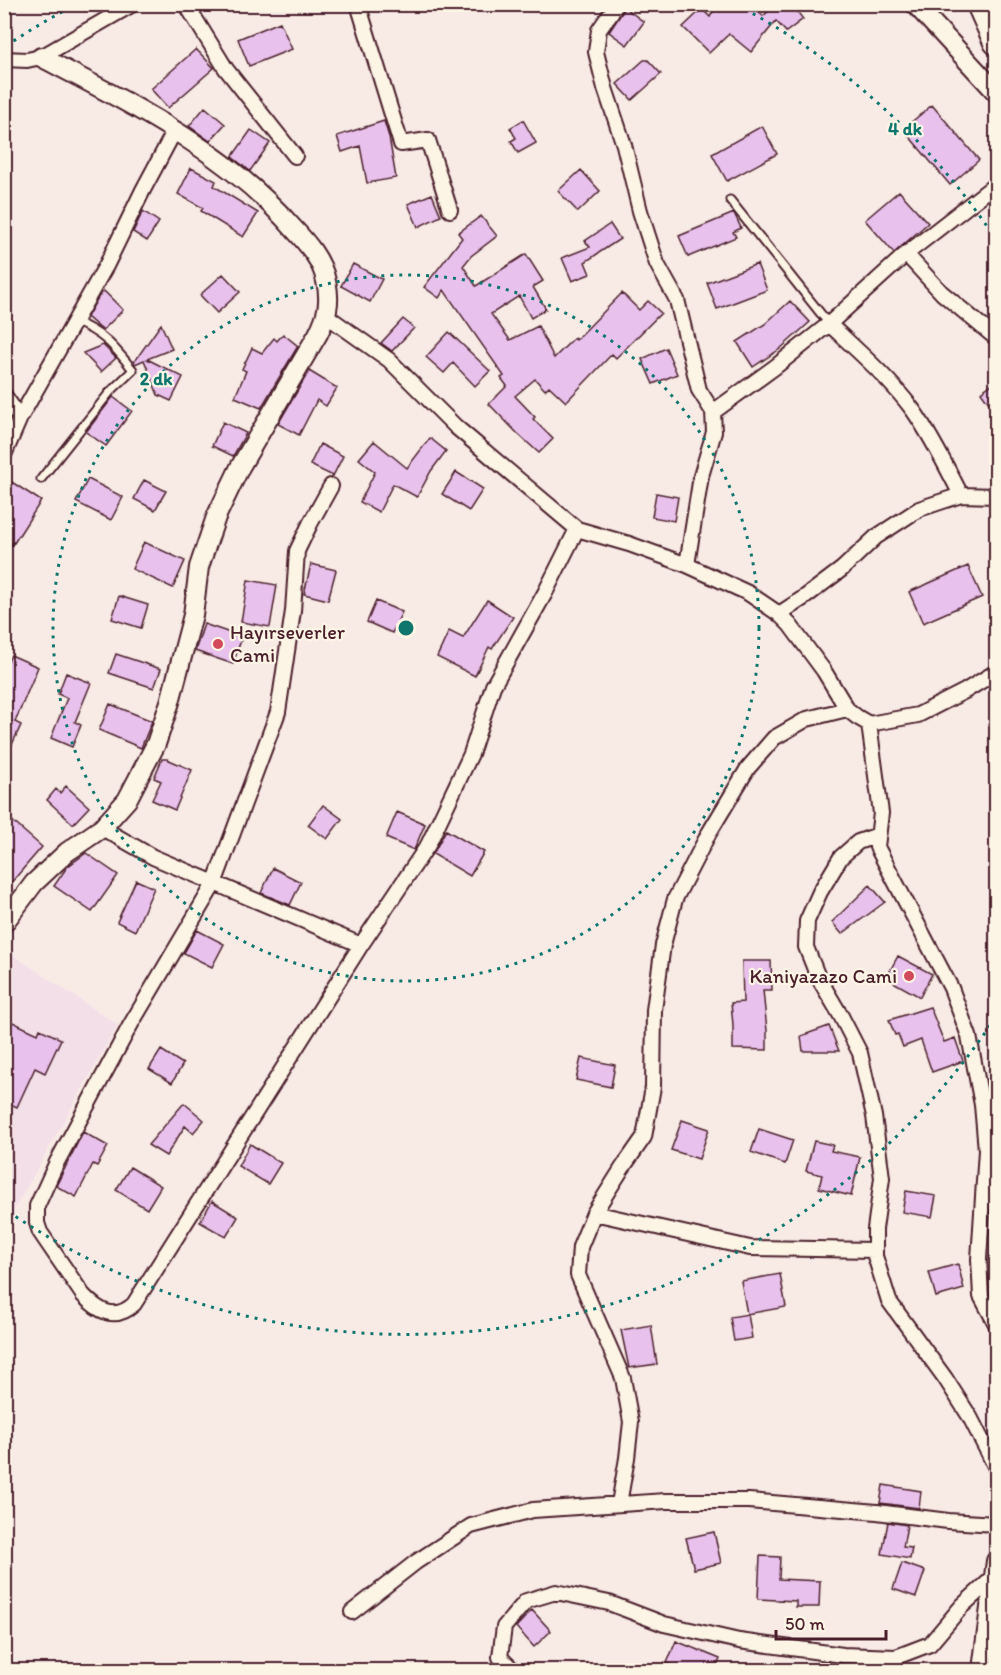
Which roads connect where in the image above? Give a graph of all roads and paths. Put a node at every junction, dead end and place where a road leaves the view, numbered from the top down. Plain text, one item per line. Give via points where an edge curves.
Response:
1 (133, 4) edge
2 (186, 4) edge
3 (358, 4) edge
4 (617, 4) edge
5 (915, 4) edge
6 (979, 4) edge
7 (996, 42) edge
8 (41, 57) junction
9 (4, 59) edge
10 (996, 92) edge
11 (175, 130) junction
12 (295, 156) dead end
13 (996, 184) edge
14 (730, 200) dead end
15 (450, 210) dead end
16 (906, 254) junction
17 (327, 316) junction
18 (74, 321) junction
19 (829, 324) junction
20 (996, 338) edge
21 (4, 395) edge
22 (713, 412) junction
23 (20, 417) junction
24 (4, 455) edge
25 (41, 479) dead end
26 (331, 486) dead end
27 (961, 495) junction
28 (996, 496) edge
29 (577, 529) junction
30 (687, 565) junction
31 (779, 614) junction
32 (996, 672) edge
33 (847, 708) junction
34 (869, 724) junction
35 (102, 828) junction
36 (878, 835) junction
37 (214, 884) junction
38 (4, 923) edge
39 (361, 945) junction
40 (594, 1213) junction
41 (875, 1250) junction
42 (996, 1324) edge
43 (996, 1468) edge
44 (619, 1504) junction
45 (996, 1524) edge
46 (995, 1569) edge
47 (352, 1612) dead end
48 (513, 1671) edge
49 (981, 1671) edge

1 - 8 street
2 - 12 street via 226,69
3 - 15 street via 401,144 428,140
4 - 22 street via 599,30 596,52 657,264 677,300 699,390
5 - 10 street
6 - 7 highway
8 - 9 street
8 - 11 street
11 - 17 street via 251,187 302,237 318,258 326,280
11 - 18 street
13 - 16 street
14 - 19 lane
16 - 19 street
16 - 20 street via 942,294
17 - 29 street via 389,360 456,427
17 - 35 street via 240,467 216,517 199,567 193,615 156,744 127,800
18 - 23 street
18 - 25 lane via 111,343 133,370 110,392
19 - 22 street
19 - 27 street via 911,409 939,450
21 - 23 street
22 - 30 street via 714,432 701,476
23 - 24 street
26 - 37 street via 297,551 293,611 278,712
27 - 28 street
27 - 31 street via 919,509 876,537 843,568
29 - 30 street
29 - 39 street via 493,686 471,754 428,845
30 - 31 street via 748,593
31 - 33 street via 824,671
32 - 34 street via 918,715
33 - 34 street
33 - 40 street via 807,719 774,738 748,768 675,899 663,945 654,1010 653,1087 644,1137
34 - 36 street via 881,813
35 - 37 street via 153,857
35 - 38 street via 67,852 34,883
36 - 41 street via 858,842 841,857 807,921 806,947 860,1053 882,1178
36 - 42 street via 877,847 951,988 969,1036 986,1150 981,1296
37 - 39 street
37 - 39 street via 131,1024 57,1162 38,1206 40,1232 83,1295 105,1312 122,1312 134,1304
40 - 41 street via 750,1248
40 - 44 street via 580,1248 578,1275 623,1378 632,1422
41 - 43 street via 890,1300 970,1417
44 - 45 street via 749,1502
44 - 47 street via 533,1510 471,1527 416,1562
46 - 48 street via 930,1644 896,1658 739,1641 664,1624 609,1603 556,1592 526,1601 504,1627 501,1657
46 - 49 street

